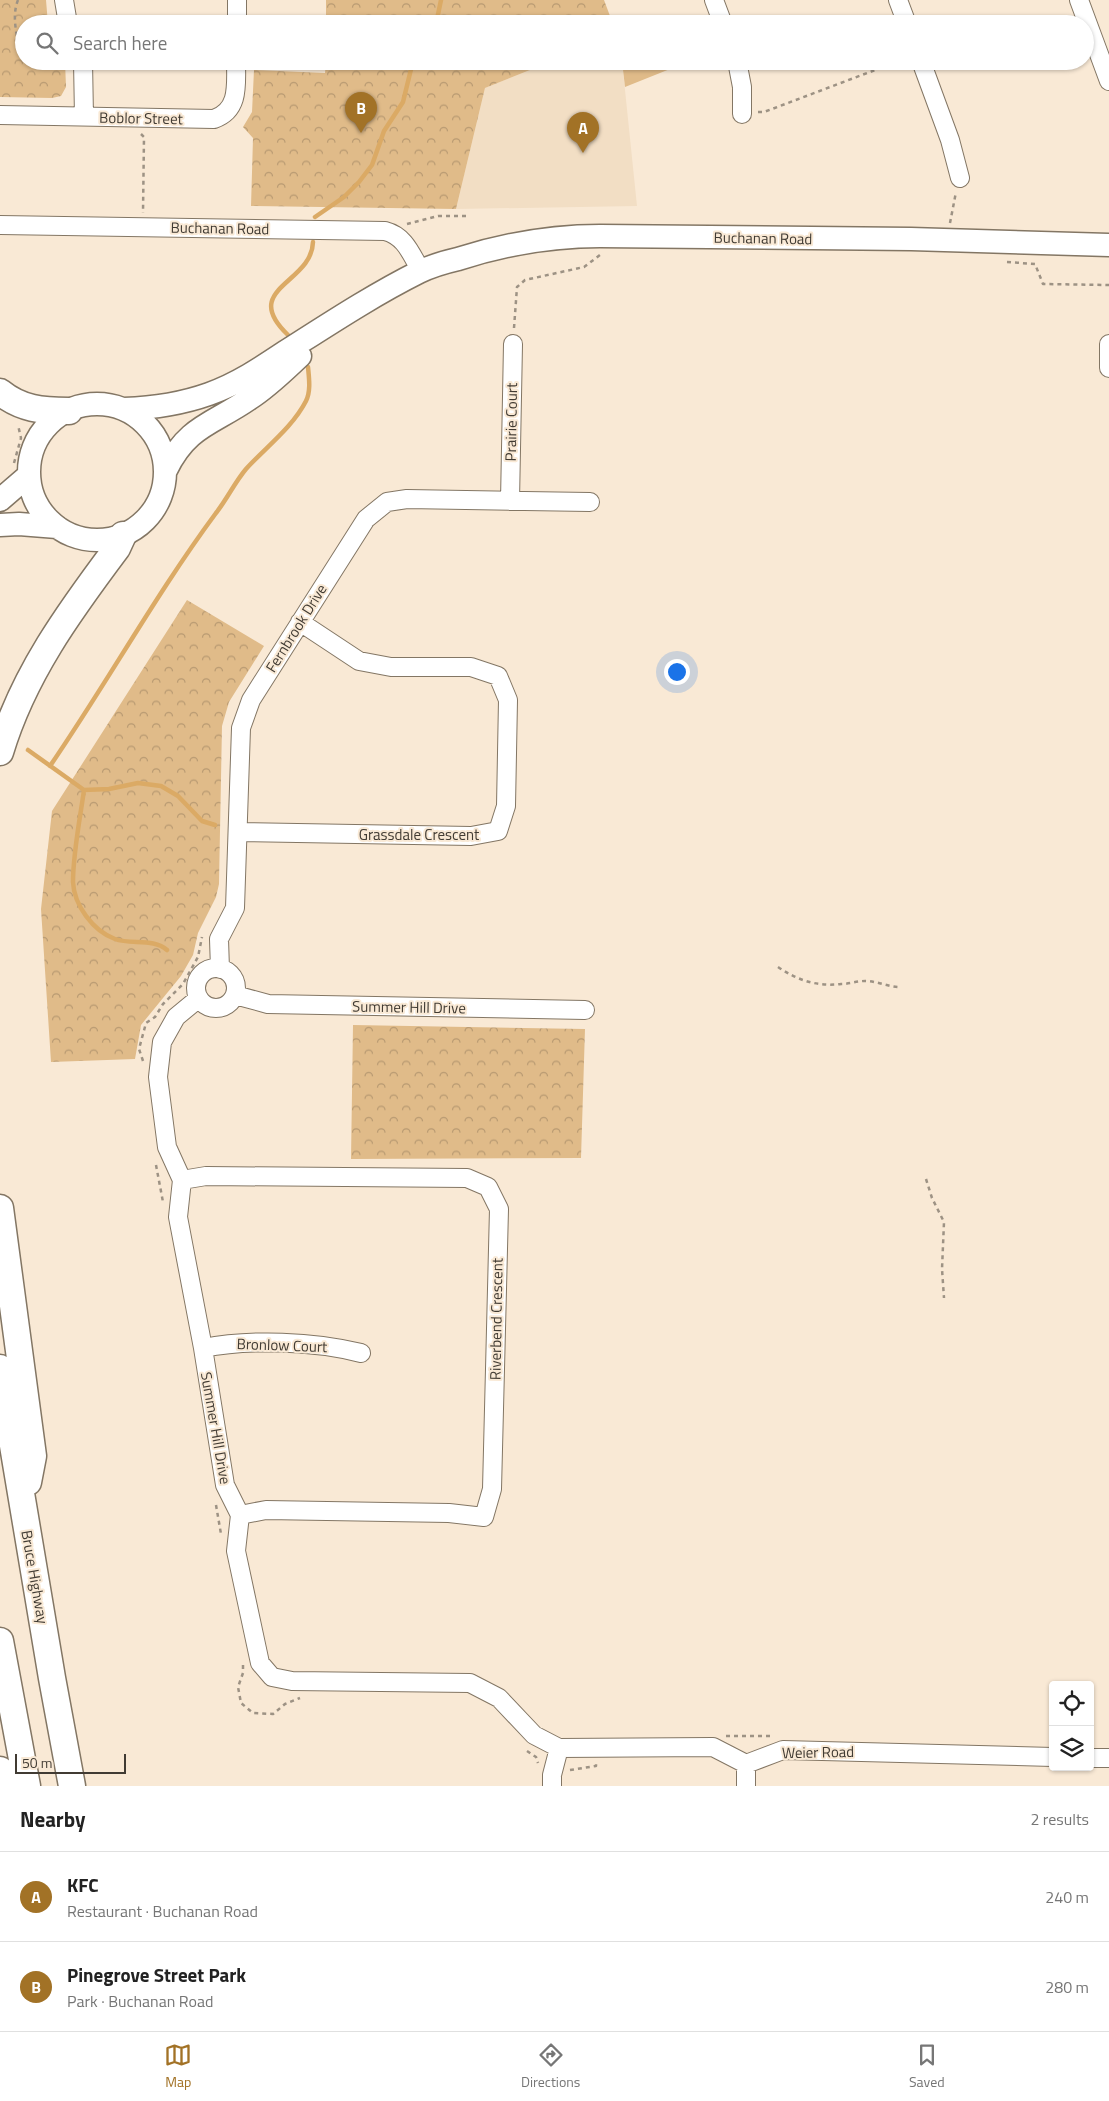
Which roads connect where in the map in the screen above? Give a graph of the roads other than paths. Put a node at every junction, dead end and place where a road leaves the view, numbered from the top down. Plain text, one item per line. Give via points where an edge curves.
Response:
1 (64, 0) edge
2 (237, 0) edge
3 (714, 0) edge
4 (898, 0) edge
5 (1079, 0) edge
6 (66, 15) edge
7 (237, 15) edge
8 (720, 15) edge
9 (904, 15) edge
10 (1085, 15) edge
11 (1094, 40) edge
12 (83, 70) edge
13 (236, 70) edge
14 (739, 70) edge
15 (924, 70) edge
16 (1109, 81) edge
17 (742, 114) road end
18 (0, 115) edge
19 (84, 117) junction
20 (960, 178) road end
21 (0, 225) edge
22 (1109, 244) edge
23 (421, 271) junction
24 (372, 297) junction
25 (513, 344) road end
26 (1109, 344) edge
27 (1109, 368) edge
28 (5, 396) edge
29 (69, 410) junction
30 (124, 410) junction
31 (21, 470) junction
32 (166, 470) junction
33 (0, 500) edge
34 (510, 501) junction
35 (590, 502) dead end
36 (0, 525) edge
37 (57, 527) junction
38 (123, 535) junction
39 (300, 622) junction
40 (0, 752) edge
41 (239, 832) junction
42 (220, 969) junction
43 (235, 995) junction
44 (198, 998) junction
45 (585, 1010) dead end
46 (182, 1180) junction
47 (0, 1208) edge
48 (203, 1348) junction
49 (361, 1353) dead end
50 (0, 1368) edge
51 (23, 1509) junction
52 (240, 1515) junction
53 (0, 1641) edge
54 (559, 1748) junction
55 (1049, 1757) edge
56 (1094, 1758) edge
57 (1109, 1758) edge
58 (746, 1764) junction
59 (0, 1770) edge
60 (553, 1777) edge
61 (4, 1786) edge
62 (27, 1786) edge
63 (72, 1786) edge
64 (746, 1786) edge

1 - 6 street
2 - 7 street
3 - 8 street
4 - 9 street
5 - 10 street
11 - 16 street
12 - 19 street
13 - 19 street, Boblor Street via 235,99 221,117
14 - 17 street
15 - 20 street
18 - 19 street, Boblor Street
21 - 23 street, Buchanan Road via 385,231 394,233 406,246
22 - 23 main road, Buchanan Road via 572,236 479,252
23 - 24 main road, Buchanan Road
24 - 30 main road, Buchanan Road via 261,368 211,394 176,404
24 - 32 main road, Buchanan Road via 258,393 200,427 179,447
25 - 34 street, Prairie Court
26 - 27 street
28 - 29 highway via 24,407
29 - 30 main road via 96,404
29 - 31 main road via 52,421 39,437
30 - 32 main road via 154,434
31 - 33 main road
31 - 37 main road via 39,508
32 - 38 main road via 156,507 140,525
34 - 35 street, Fernbrook Drive
34 - 39 street, Fernbrook Drive via 407,499 387,502 366,518
36 - 37 main road
37 - 38 main road via 84,539 104,540
38 - 40 highway via 42,654 13,714
39 - 41 street, Fernbrook Drive via 251,700 241,728
39 - 41 street, Grassdale Crescent via 359,661 391,667 471,667 498,676 508,700 506,806 498,831 471,836
41 - 42 street, Fernbrook Drive via 235,908 219,939
42 - 43 street via 233,979
42 - 44 street via 208,970 198,979
43 - 44 street via 218,1008 211,1008
43 - 45 street, Summer Hill Drive via 268,1004
44 - 46 street via 176,1017 162,1042 158,1077 167,1147
46 - 48 street, Summer Hill Drive via 178,1216
46 - 52 street, Riverbend Crescent via 206,1176 467,1178 488,1187 498,1210 492,1489 484,1517 449,1513 266,1510
47 - 51 highway via 33,1456
48 - 49 street, Bronlow Court via 244,1343 332,1346
48 - 52 street, Summer Hill Drive via 225,1485
50 - 51 highway, Bruce Highway
51 - 63 highway, Bruce Highway
52 - 54 street via 236,1551 260,1663 272,1677 292,1681 470,1683 499,1698 534,1735
53 - 62 highway
54 - 58 street via 713,1747
54 - 60 street
55 - 58 street, Weier Road via 783,1750
56 - 57 street
58 - 64 street
59 - 61 highway

